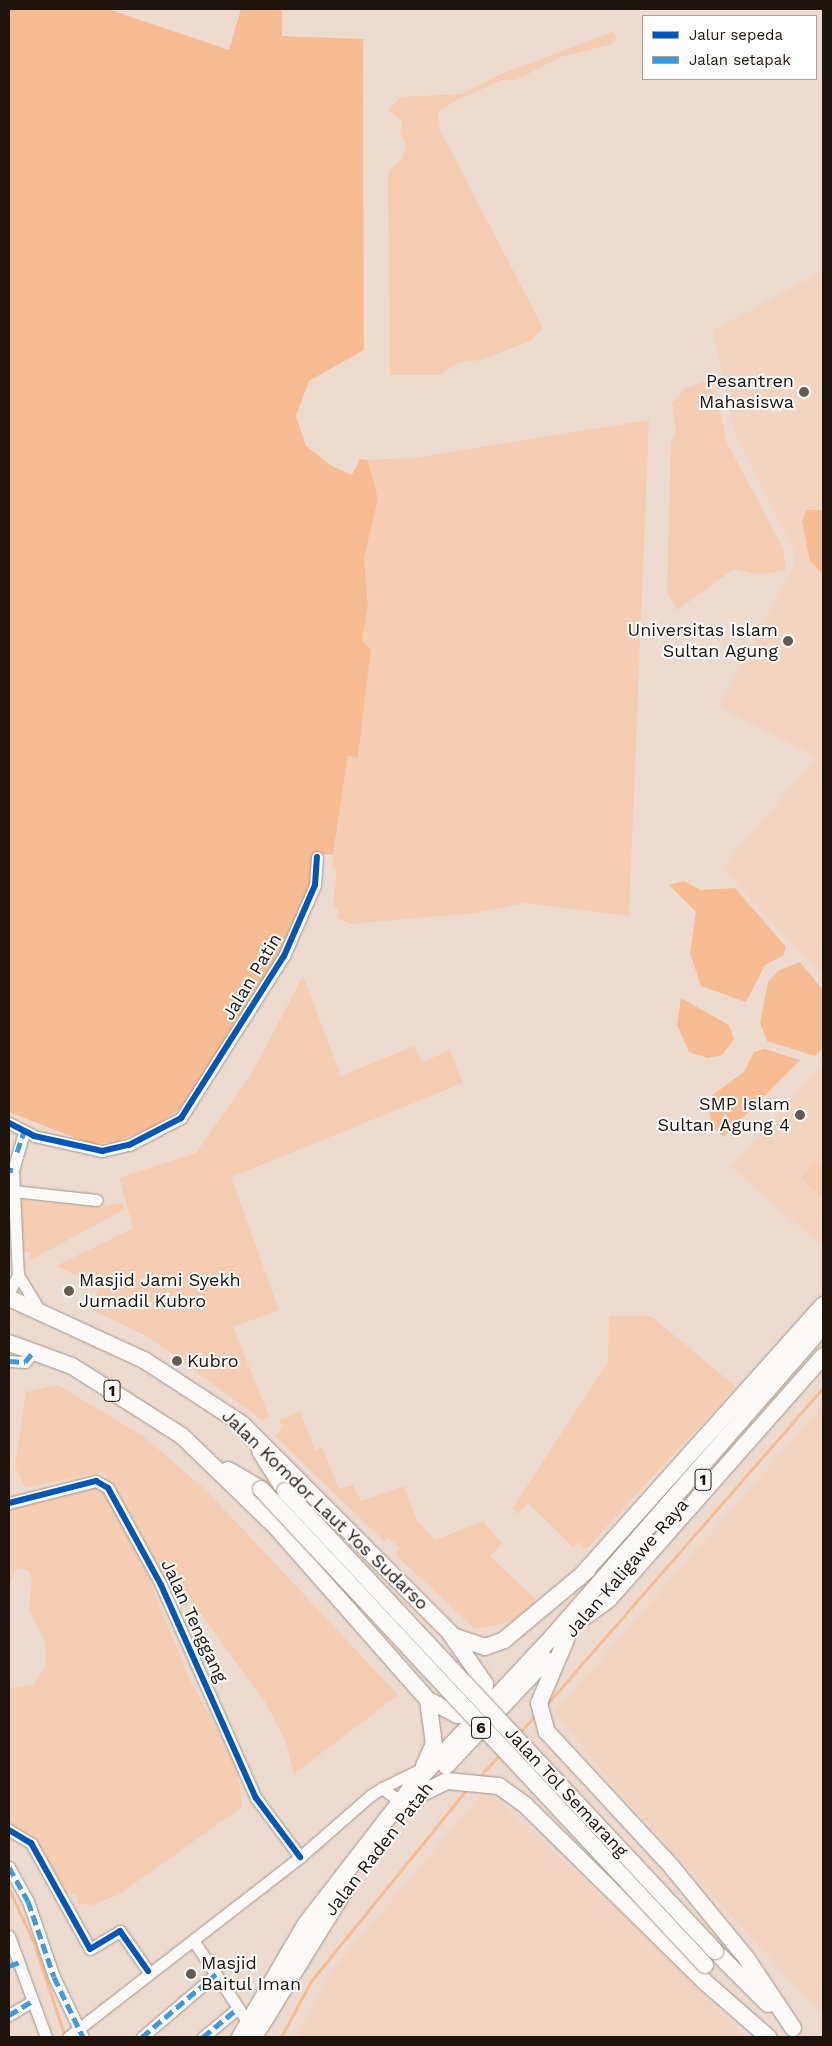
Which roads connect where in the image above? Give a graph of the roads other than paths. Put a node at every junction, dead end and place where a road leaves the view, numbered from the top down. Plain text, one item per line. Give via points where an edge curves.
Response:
1 (317, 857) dead end
2 (9, 1124) edge
3 (24, 1132) junction
4 (11, 1170) edge
5 (14, 1191) junction
6 (97, 1200) dead end
7 (18, 1275) junction
8 (9, 1292) edge
9 (9, 1298) edge
10 (823, 1305) edge
11 (40, 1311) junction
12 (823, 1326) edge
13 (823, 1342) edge
14 (9, 1343) edge
15 (34, 1351) junction
16 (823, 1356) edge
17 (9, 1361) edge
18 (242, 1424) junction
19 (206, 1457) junction
20 (684, 1488) junction
21 (9, 1503) edge
22 (580, 1577) junction
23 (583, 1618) junction
24 (450, 1633) junction
25 (567, 1637) junction
26 (528, 1680) junction
27 (428, 1700) junction
28 (478, 1716) junction
29 (456, 1754) junction
30 (423, 1768) junction
31 (382, 1788) junction
32 (409, 1795) junction
33 (9, 1830) edge
34 (300, 1857) junction
35 (9, 1867) edge
36 (9, 1936) edge
37 (193, 1940) junction
38 (14, 1964) edge
39 (148, 1971) junction
40 (216, 1974) junction
41 (32, 2001) junction
42 (237, 2009) junction
43 (9, 2015) edge
44 (80, 2031) edge
45 (249, 2032) edge
46 (798, 2033) edge
47 (46, 2037) edge
48 (68, 2037) edge
49 (142, 2037) edge
50 (203, 2037) edge
51 (769, 2037) edge

1 - 3 street, Jalan Patin via 315,885 291,942 193,1105 172,1124 129,1145 102,1151 84,1150
2 - 3 street, Jalan Patin
3 - 4 street
4 - 5 street
5 - 6 street
5 - 7 street
7 - 8 street
7 - 11 street
9 - 11 highway, Jalan Komdor Laut Yos Sudarso / 1
10 - 22 highway
11 - 18 highway, Jalan Komdor Laut Yos Sudarso / 1 via 144,1360
12 - 20 highway, Jalan Kaligawe Raya / 1
13 - 23 highway, Jalan Kaligawe Raya / 1
14 - 15 highway, 1
15 - 17 street via 25,1362
15 - 19 highway, 1 via 104,1385
16 - 23 highway via 609,1599
18 - 24 highway, Jalan Komdor Laut Yos Sudarso / 1
18 - 46 highway, Jalan Tol Semarang / 6, bridge via 286,1491 715,1951
19 - 27 highway, 1 via 275,1526
19 - 51 highway, Jalan Tol Semarang / 6, bridge via 260,1489
20 - 22 highway, 1
20 - 28 highway
21 - 34 street, Jalan Tenggang via 96,1481 108,1488 161,1585 256,1798
22 - 24 highway, 1 via 493,1645 471,1645
23 - 25 highway, Jalan Kaligawe Raya / 1
24 - 28 highway via 485,1684 486,1696
25 - 26 highway, Jalan Kaligawe Raya / 1
25 - 46 highway via 538,1703 544,1725 677,1873 747,1959
26 - 28 highway, 1
26 - 29 highway, Jalan Raden Patah
27 - 28 highway, 1 via 457,1716
27 - 30 highway via 434,1744
28 - 29 highway
28 - 32 highway, Jalan Raden Patah
29 - 32 highway, Jalan Raden Patah
30 - 31 street
30 - 32 highway
31 - 32 street
31 - 34 street
32 - 45 highway, Jalan Raden Patah
32 - 51 highway via 456,1782 499,1786 525,1805 706,1982
33 - 39 street via 26,1838 35,1850 90,1949 120,1931
34 - 37 street
35 - 44 street via 28,1901 54,1976
36 - 38 street
37 - 39 street
37 - 40 street
38 - 41 street
39 - 44 street
40 - 42 street
40 - 49 street
41 - 43 street
41 - 47 street
42 - 45 street
42 - 50 street
44 - 48 street

